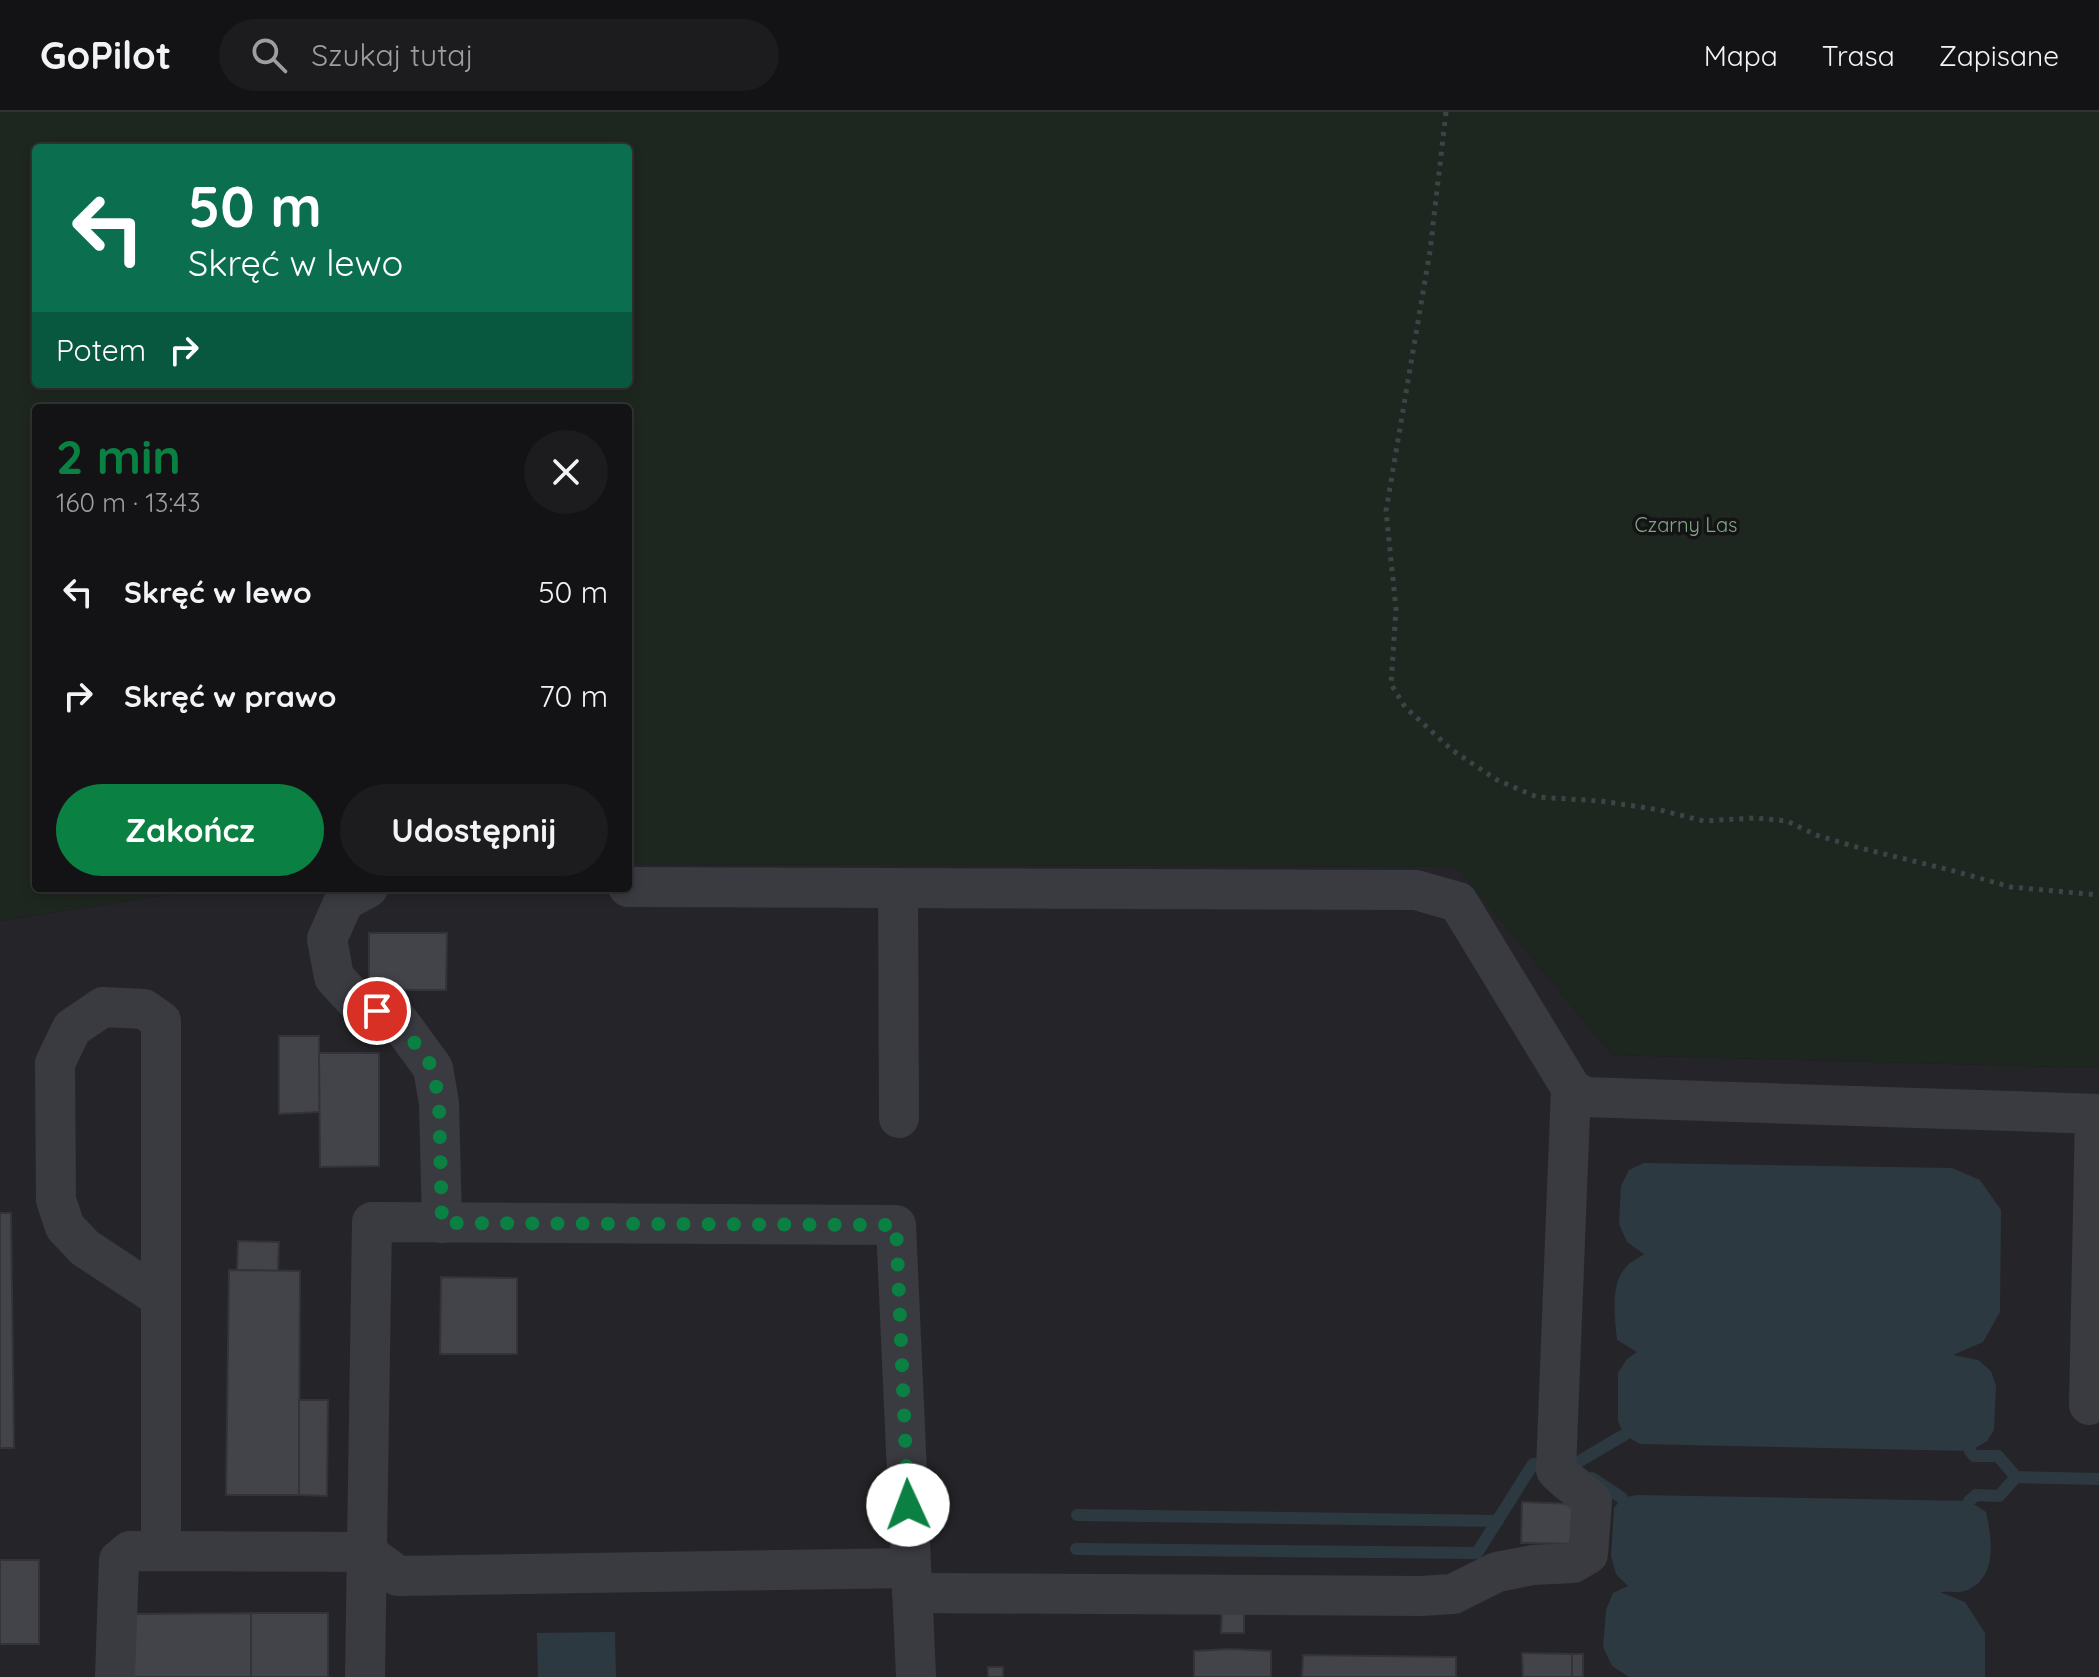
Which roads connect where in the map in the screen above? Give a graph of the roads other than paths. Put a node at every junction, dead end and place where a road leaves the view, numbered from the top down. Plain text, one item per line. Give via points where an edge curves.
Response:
1 (632, 887) edge
2 (898, 888) junction
3 (361, 892) edge
4 (1571, 1088) junction
5 (2097, 1114) edge
6 (899, 1118) dead end
7 (442, 1223) junction
8 (161, 1298) junction
9 (2089, 1405) dead end
10 (161, 1551) junction
11 (366, 1552) junction
12 (912, 1580) junction
13 (115, 1677) edge
14 (365, 1677) edge
15 (916, 1677) edge

1 - 2 lane
2 - 4 lane via 1416,890 1458,902
2 - 6 lane
3 - 7 lane via 344,901 327,939 334,977 353,998 400,1023 433,1068
4 - 5 lane via 1584,1097
4 - 12 lane via 1556,1464 1562,1478 1592,1502 1588,1554 1573,1563 1497,1572 1453,1594 1421,1596
5 - 9 lane
7 - 11 lane via 372,1222
7 - 12 lane via 896,1225
8 - 8 lane via 85,1248 65,1227 56,1200 55,1063 72,1028 103,1007 144,1009 161,1021
8 - 10 lane
10 - 11 lane
10 - 13 lane via 130,1551 119,1560
11 - 12 lane via 398,1576
11 - 14 lane
12 - 15 lane

